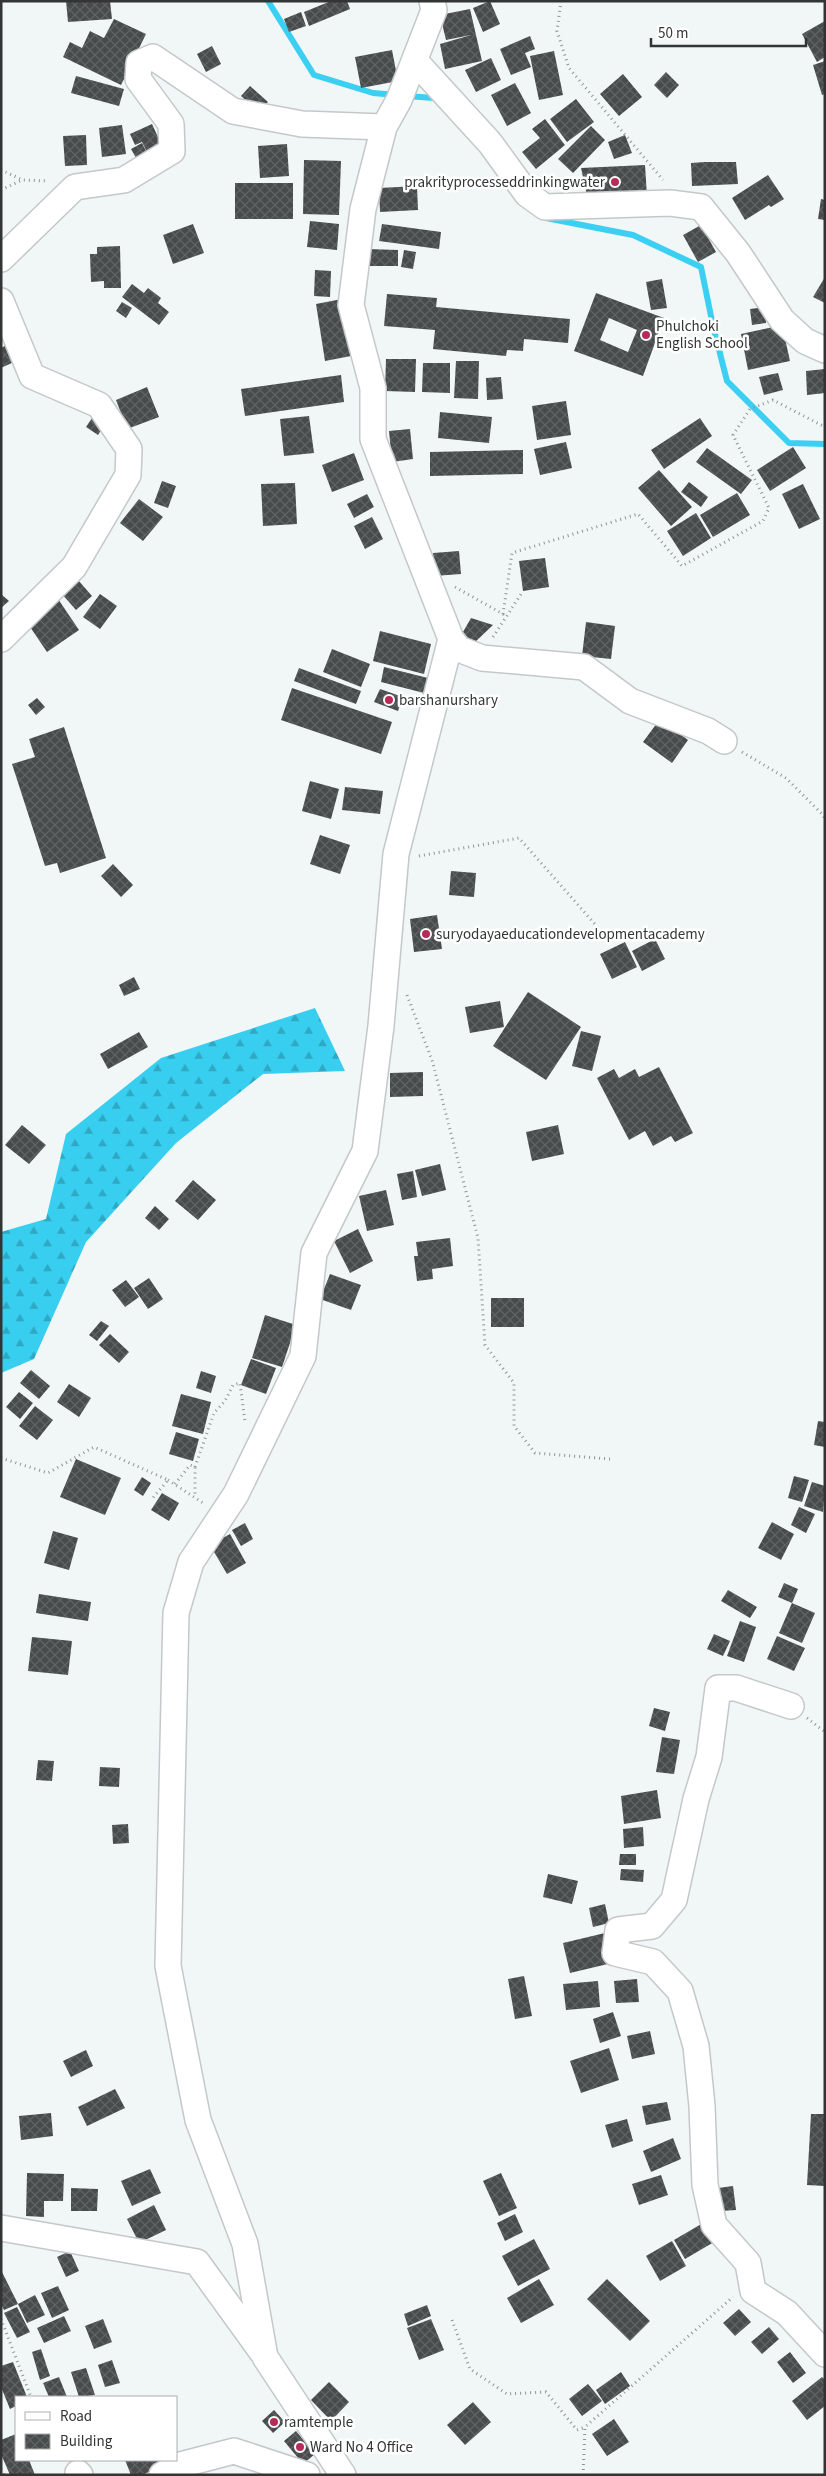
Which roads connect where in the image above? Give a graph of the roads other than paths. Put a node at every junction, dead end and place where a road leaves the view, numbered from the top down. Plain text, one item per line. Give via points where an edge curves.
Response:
1 (432, 1) edge
2 (412, 69) junction
3 (384, 127) junction
4 (1, 259) edge
5 (1, 301) edge
6 (825, 350) edge
7 (1, 639) edge
8 (451, 639) junction
9 (724, 741) road end
10 (791, 1706) dead end
11 (1, 2228) edge
12 (825, 2354) edge
13 (266, 2357) junction
14 (162, 2475) edge
15 (307, 2475) edge
16 (343, 2475) edge

1 - 2 street via 434,10
2 - 3 street
2 - 6 street via 490,143 527,194 545,207 682,204 701,207 738,253 782,320 804,341
3 - 4 street via 302,124 233,111 153,57 139,62 138,79 170,124 172,151 124,180 75,187
3 - 8 street via 362,209 351,305 373,388 373,439
5 - 7 street via 32,376 99,405 129,449 128,475 74,567
8 - 9 street via 459,649 490,660 584,667 630,701 708,731
8 - 13 street via 399,842 365,1151 314,1253 303,1356 236,1494 191,1562 176,1613 168,1966 198,2120 245,2244
10 - 12 street via 736,1688 718,1688 708,1757 674,1900 652,1926 618,1930 615,1953 653,1962 680,1991 696,2046 705,2185 714,2225 748,2263 753,2291 787,2313
11 - 13 street via 197,2262
13 - 16 street
14 - 15 street via 180,2465 234,2451

